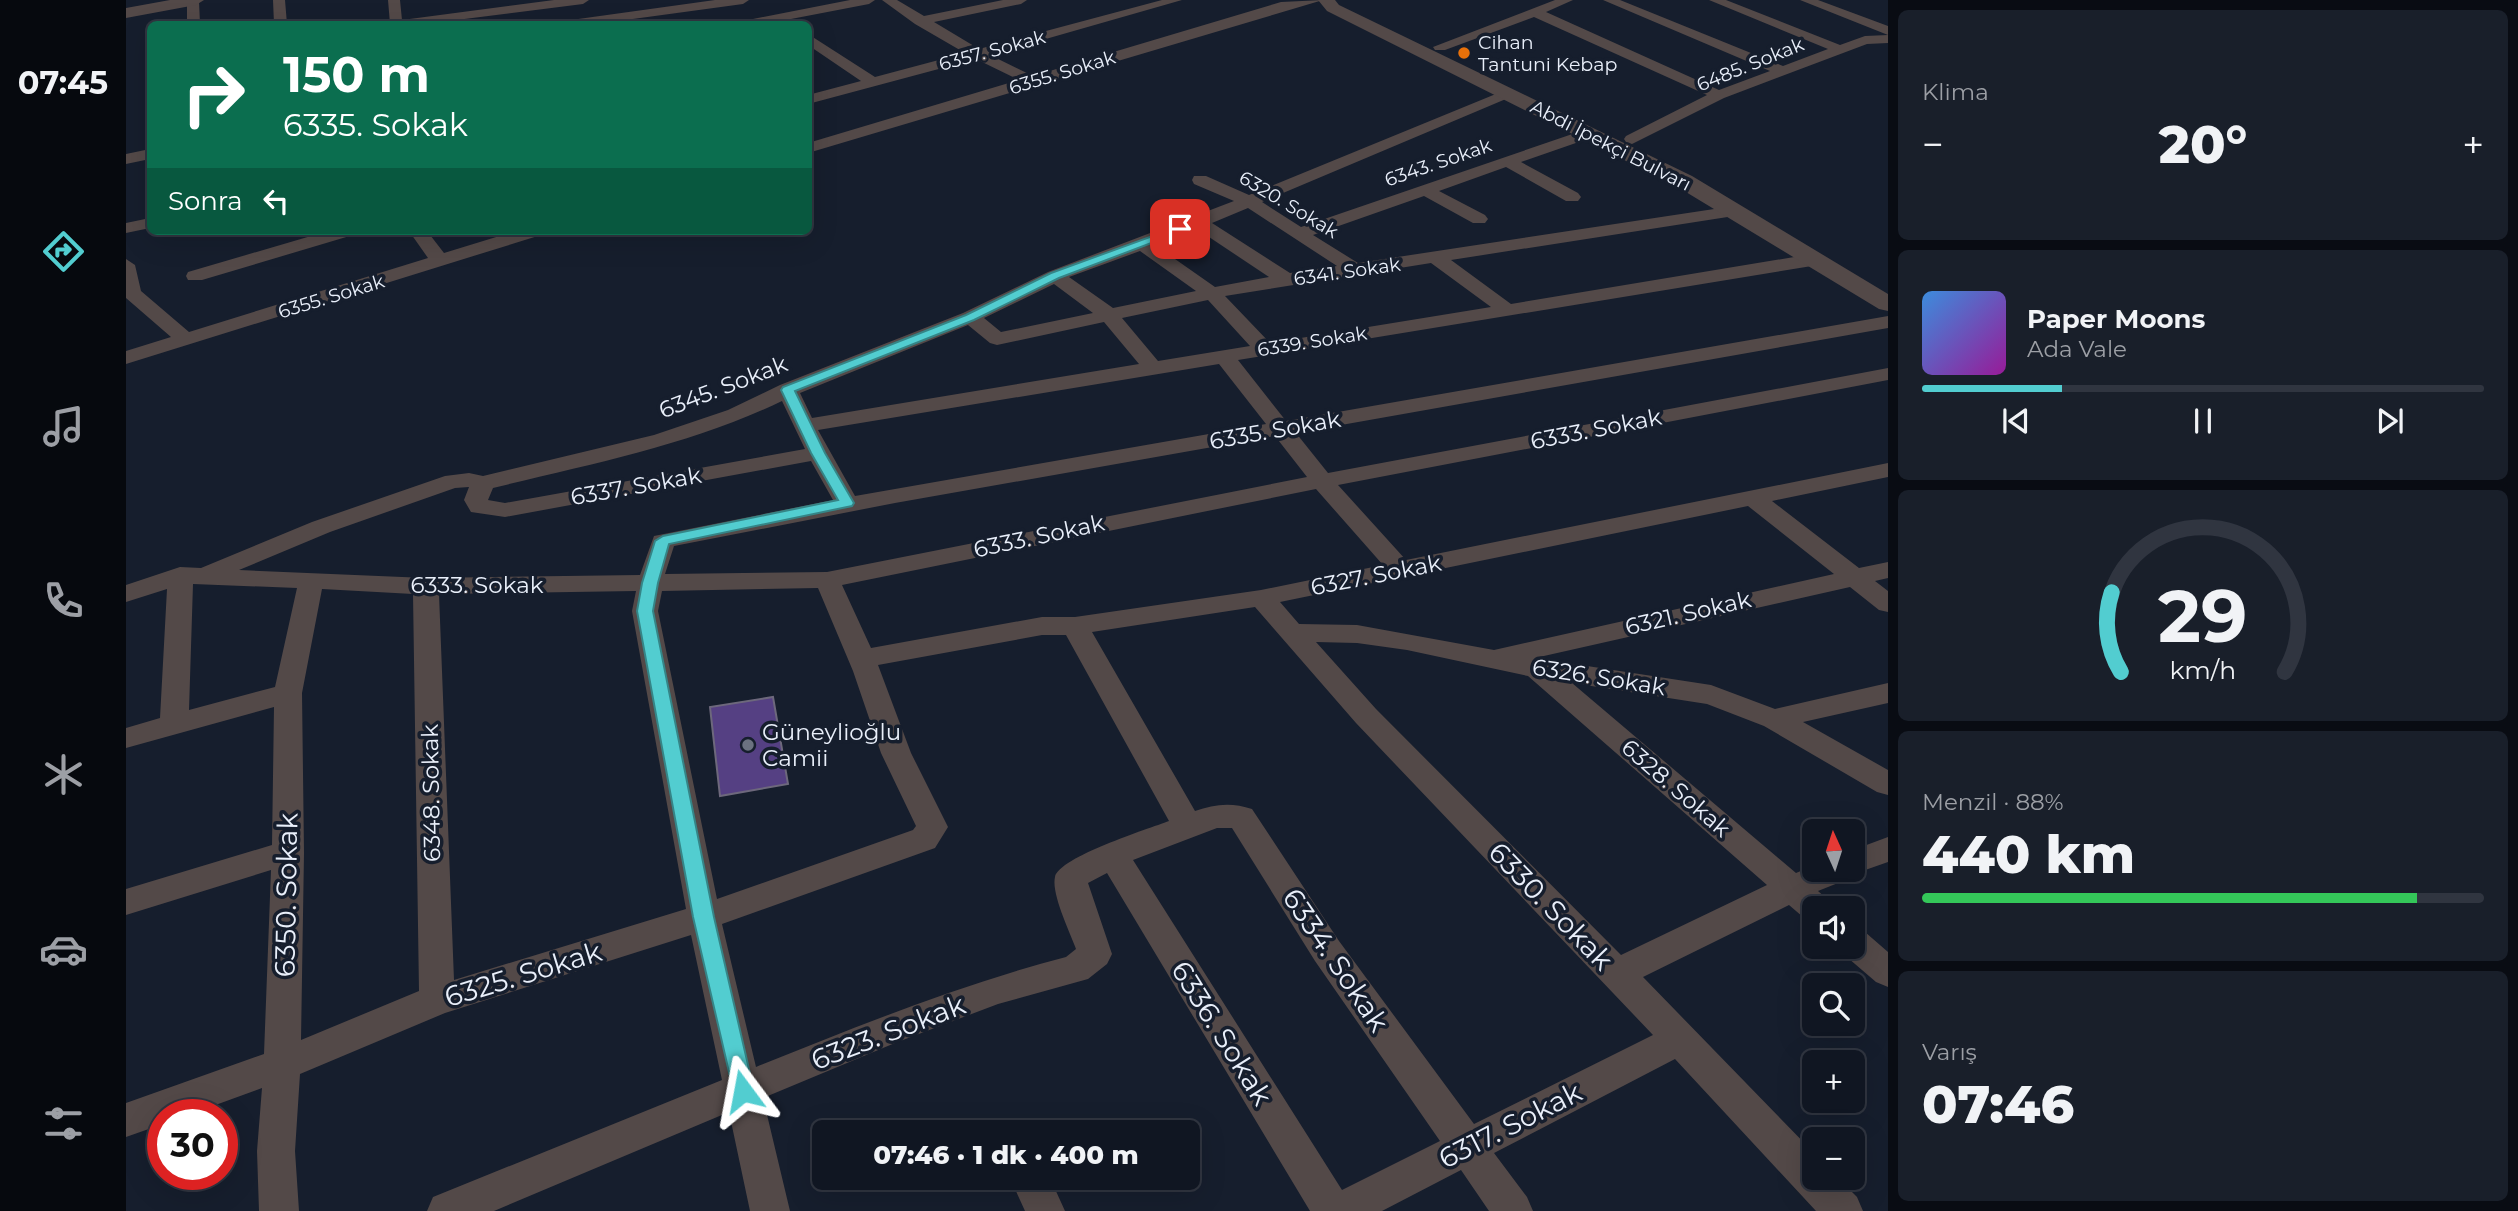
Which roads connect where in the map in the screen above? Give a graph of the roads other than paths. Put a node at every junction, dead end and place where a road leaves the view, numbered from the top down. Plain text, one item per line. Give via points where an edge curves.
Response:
1 (160, 0) edge
2 (195, 0) edge
3 (279, 0) edge
4 (583, 0) edge
5 (743, 0) edge
6 (869, 0) edge
7 (888, 0) edge
8 (1021, 0) edge
9 (1176, 0) edge
10 (1317, 0) edge
11 (1328, 0) edge
12 (1567, 0) edge
13 (1609, 0) edge
14 (1715, 0) edge
15 (1806, 0) edge
16 (126, 6) edge
17 (421, 7) dead end
18 (1534, 12) junction
19 (126, 13) edge
20 (396, 15) edge
21 (194, 21) edge
22 (281, 21) edge
23 (593, 21) edge
24 (784, 21) edge
25 (920, 21) junction
26 (1888, 31) edge
27 (1888, 39) edge
28 (812, 41) edge
29 (1440, 47) junction
30 (1839, 49) junction
31 (977, 54) junction
32 (1782, 71) junction
33 (1032, 81) junction
34 (872, 82) junction
35 (1508, 93) junction
36 (1719, 95) junction
37 (812, 99) edge
38 (1590, 133) junction
39 (1632, 139) junction
40 (812, 147) edge
41 (147, 155) edge
42 (126, 159) edge
43 (1507, 161) junction
44 (1200, 180) dead end
45 (1423, 189) junction
46 (1572, 197) dead end
47 (1249, 201) junction
48 (1734, 211) junction
49 (1479, 219) dead end
50 (1199, 222) junction
51 (147, 224) edge
52 (126, 228) edge
53 (1301, 233) junction
54 (333, 235) edge
55 (421, 235) edge
56 (522, 235) edge
57 (1141, 243) junction
58 (1436, 258) junction
59 (1818, 259) junction
60 (440, 261) junction
61 (126, 265) edge
62 (1354, 269) junction
63 (195, 276) dead end
64 (1055, 276) junction
65 (1287, 280) junction
66 (1888, 286) edge
67 (1213, 294) junction
68 (1888, 304) edge
69 (1506, 309) junction
70 (1109, 315) junction
71 (970, 317) junction
72 (1888, 322) edge
73 (186, 340) junction
74 (1263, 348) junction
75 (1223, 355) junction
76 (126, 358) edge
77 (1152, 367) junction
78 (1888, 374) edge
79 (788, 390) junction
80 (807, 425) junction
81 (1283, 429) junction
82 (818, 453) junction
83 (1888, 470) edge
84 (1322, 481) junction
85 (483, 483) junction
86 (1754, 499) junction
87 (847, 503) junction
88 (1888, 569) edge
89 (1401, 570) junction
90 (191, 575) junction
91 (1852, 577) junction
92 (827, 580) junction
93 (311, 581) junction
94 (650, 583) junction
95 (426, 586) junction
96 (126, 594) edge
97 (1261, 598) junction
98 (1888, 604) edge
99 (1075, 626) junction
100 (1291, 632) junction
101 (861, 659) junction
102 (1489, 659) junction
103 (1537, 668) junction
104 (1888, 692) edge
105 (288, 693) junction
106 (1774, 719) junction
107 (174, 725) junction
108 (126, 738) edge
109 (1888, 784) edge
110 (1188, 827) junction
111 (1888, 849) edge
112 (288, 853) junction
113 (1113, 855) junction
114 (1866, 858) edge
115 (1822, 882) edge
116 (1805, 896) edge
117 (1802, 897) edge
118 (1802, 898) edge
119 (126, 902) edge
120 (704, 917) junction
121 (1865, 952) edge
122 (1888, 972) edge
123 (1617, 973) junction
124 (437, 1000) junction
125 (1679, 1039) junction
126 (282, 1063) junction
127 (743, 1091) junction
128 (126, 1120) edge
129 (1467, 1147) junction
130 (1035, 1190) edge
131 (279, 1211) edge
132 (447, 1211) edge
133 (770, 1211) edge
134 (1045, 1211) edge
135 (1332, 1211) edge
136 (1342, 1211) edge
137 (1513, 1211) edge
138 (1843, 1211) edge

1 - 16 street
2 - 19 street
2 - 21 street
3 - 22 street
4 - 20 street
5 - 23 street
6 - 24 street
7 - 25 street
8 - 25 street
9 - 31 street, 6357. Sokak
10 - 33 street, 6355. Sokak via 1286,5
11 - 29 street, Abdi İpekçi Bulvarı via 1349,5
11 - 35 street, Abdi İpekçi Bulvarı via 1334,8
12 - 18 street
13 - 32 street
14 - 30 street
15 - 26 street
17 - 20 street
18 - 29 street
18 - 36 street
25 - 31 street
27 - 30 street, 6485. Sokak
28 - 34 street
29 - 39 street, Abdi İpekçi Bulvarı
30 - 32 street, 6485. Sokak
31 - 33 street
31 - 34 street, 6357. Sokak
32 - 36 street, 6485. Sokak
33 - 40 street, 6355. Sokak
34 - 37 street, 6357. Sokak
35 - 38 street, Abdi İpekçi Bulvarı
35 - 47 street, 6345. Sokak
36 - 39 street, 6485. Sokak
38 - 43 street, 6343. Sokak
38 - 48 street, Abdi İpekçi Bulvarı
39 - 66 street, Abdi İpekçi Bulvarı
41 - 42 street
43 - 45 street, 6343. Sokak
43 - 46 street
44 - 47 street, 6320. Sokak
45 - 49 street
45 - 53 street, 6343. Sokak
47 - 50 street, 6345. Sokak
47 - 53 street, 6320. Sokak
48 - 58 street, 6341. Sokak
48 - 59 street, Abdi İpekçi Bulvarı
50 - 57 street, 6345. Sokak
50 - 65 street
51 - 52 street
53 - 62 street, 6320. Sokak
54 - 63 street
55 - 60 street
56 - 60 street, 6355. Sokak
57 - 64 street, 6345. Sokak
57 - 67 street
58 - 62 street, 6341. Sokak
58 - 69 street
59 - 68 street, Abdi İpekçi Bulvarı
59 - 69 street, 6339. Sokak
60 - 73 street, 6355. Sokak
61 - 73 street via 132,293
62 - 65 street, 6341. Sokak
64 - 70 street
64 - 71 street, 6345. Sokak
65 - 67 street, 6341. Sokak
67 - 70 street, 6341. Sokak
67 - 74 street
69 - 74 street, 6339. Sokak
70 - 71 street, 6341. Sokak via 997,339
70 - 77 street
71 - 79 street, 6345. Sokak
72 - 81 street, 6335. Sokak
73 - 76 street, 6355. Sokak
74 - 75 street, 6339. Sokak
75 - 77 street, 6339. Sokak
75 - 81 street
77 - 80 street, 6339. Sokak
78 - 84 street, 6333. Sokak
79 - 80 street
79 - 85 street, 6345. Sokak via 736,415 661,440
80 - 82 street
81 - 84 street
81 - 87 street, 6335. Sokak
82 - 85 street, 6337. Sokak via 505,510 480,507 476,500
82 - 87 street
83 - 86 street, 6327. Sokak
84 - 89 street
84 - 92 street, 6333. Sokak
85 - 90 street, 6345. Sokak via 453,481 411,494
86 - 89 street, 6327. Sokak
86 - 91 street
87 - 94 street, 6335. Sokak via 663,541
88 - 91 street, 6321. Sokak
89 - 97 street, 6327. Sokak
90 - 93 street, 6333. Sokak
90 - 96 street, 6345. Sokak
90 - 107 street
91 - 98 street
91 - 102 street, 6321. Sokak
92 - 94 street, 6333. Sokak
92 - 101 street
93 - 95 street, 6333. Sokak
93 - 105 street, 6350. Sokak
94 - 95 street, 6333. Sokak
94 - 120 street via 645,611
95 - 124 street, 6348. Sokak
97 - 99 street, 6327. Sokak
97 - 100 street, 6330. Sokak
99 - 101 street, 6327. Sokak via 1042,626
99 - 110 street
100 - 102 street, 6326. Sokak via 1357,634
100 - 123 street, 6330. Sokak via 1366,716
101 - 120 street, 6325. Sokak via 896,753 932,827 924,839
102 - 103 street, 6326. Sokak
103 - 106 street, 6326. Sokak via 1711,695
103 - 117 street, 6328. Sokak
104 - 106 street
105 - 107 street
105 - 112 street, 6350. Sokak
106 - 109 street, 6326. Sokak
107 - 108 street
110 - 113 street, 6334. Sokak
110 - 129 street, 6334. Sokak via 1215,816 1241,817 1327,951
111 - 114 street
112 - 119 street
112 - 126 street, 6350. Sokak
113 - 127 street, 6323. Sokak via 1071,877 1095,954 1076,969 996,990
113 - 135 street, 6336. Sokak
115 - 116 street
118 - 123 street
120 - 124 street, 6325. Sokak
120 - 127 street
121 - 122 street
123 - 125 street, 6330. Sokak
124 - 126 street, 6325. Sokak
125 - 129 street, 6317. Sokak
125 - 138 street, 6330. Sokak
126 - 128 street, 6325. Sokak
126 - 131 street, 6350. Sokak via 276,1151
127 - 132 street, 6323. Sokak
127 - 133 street
129 - 136 street, 6317. Sokak
129 - 137 street, 6334. Sokak
130 - 134 street

